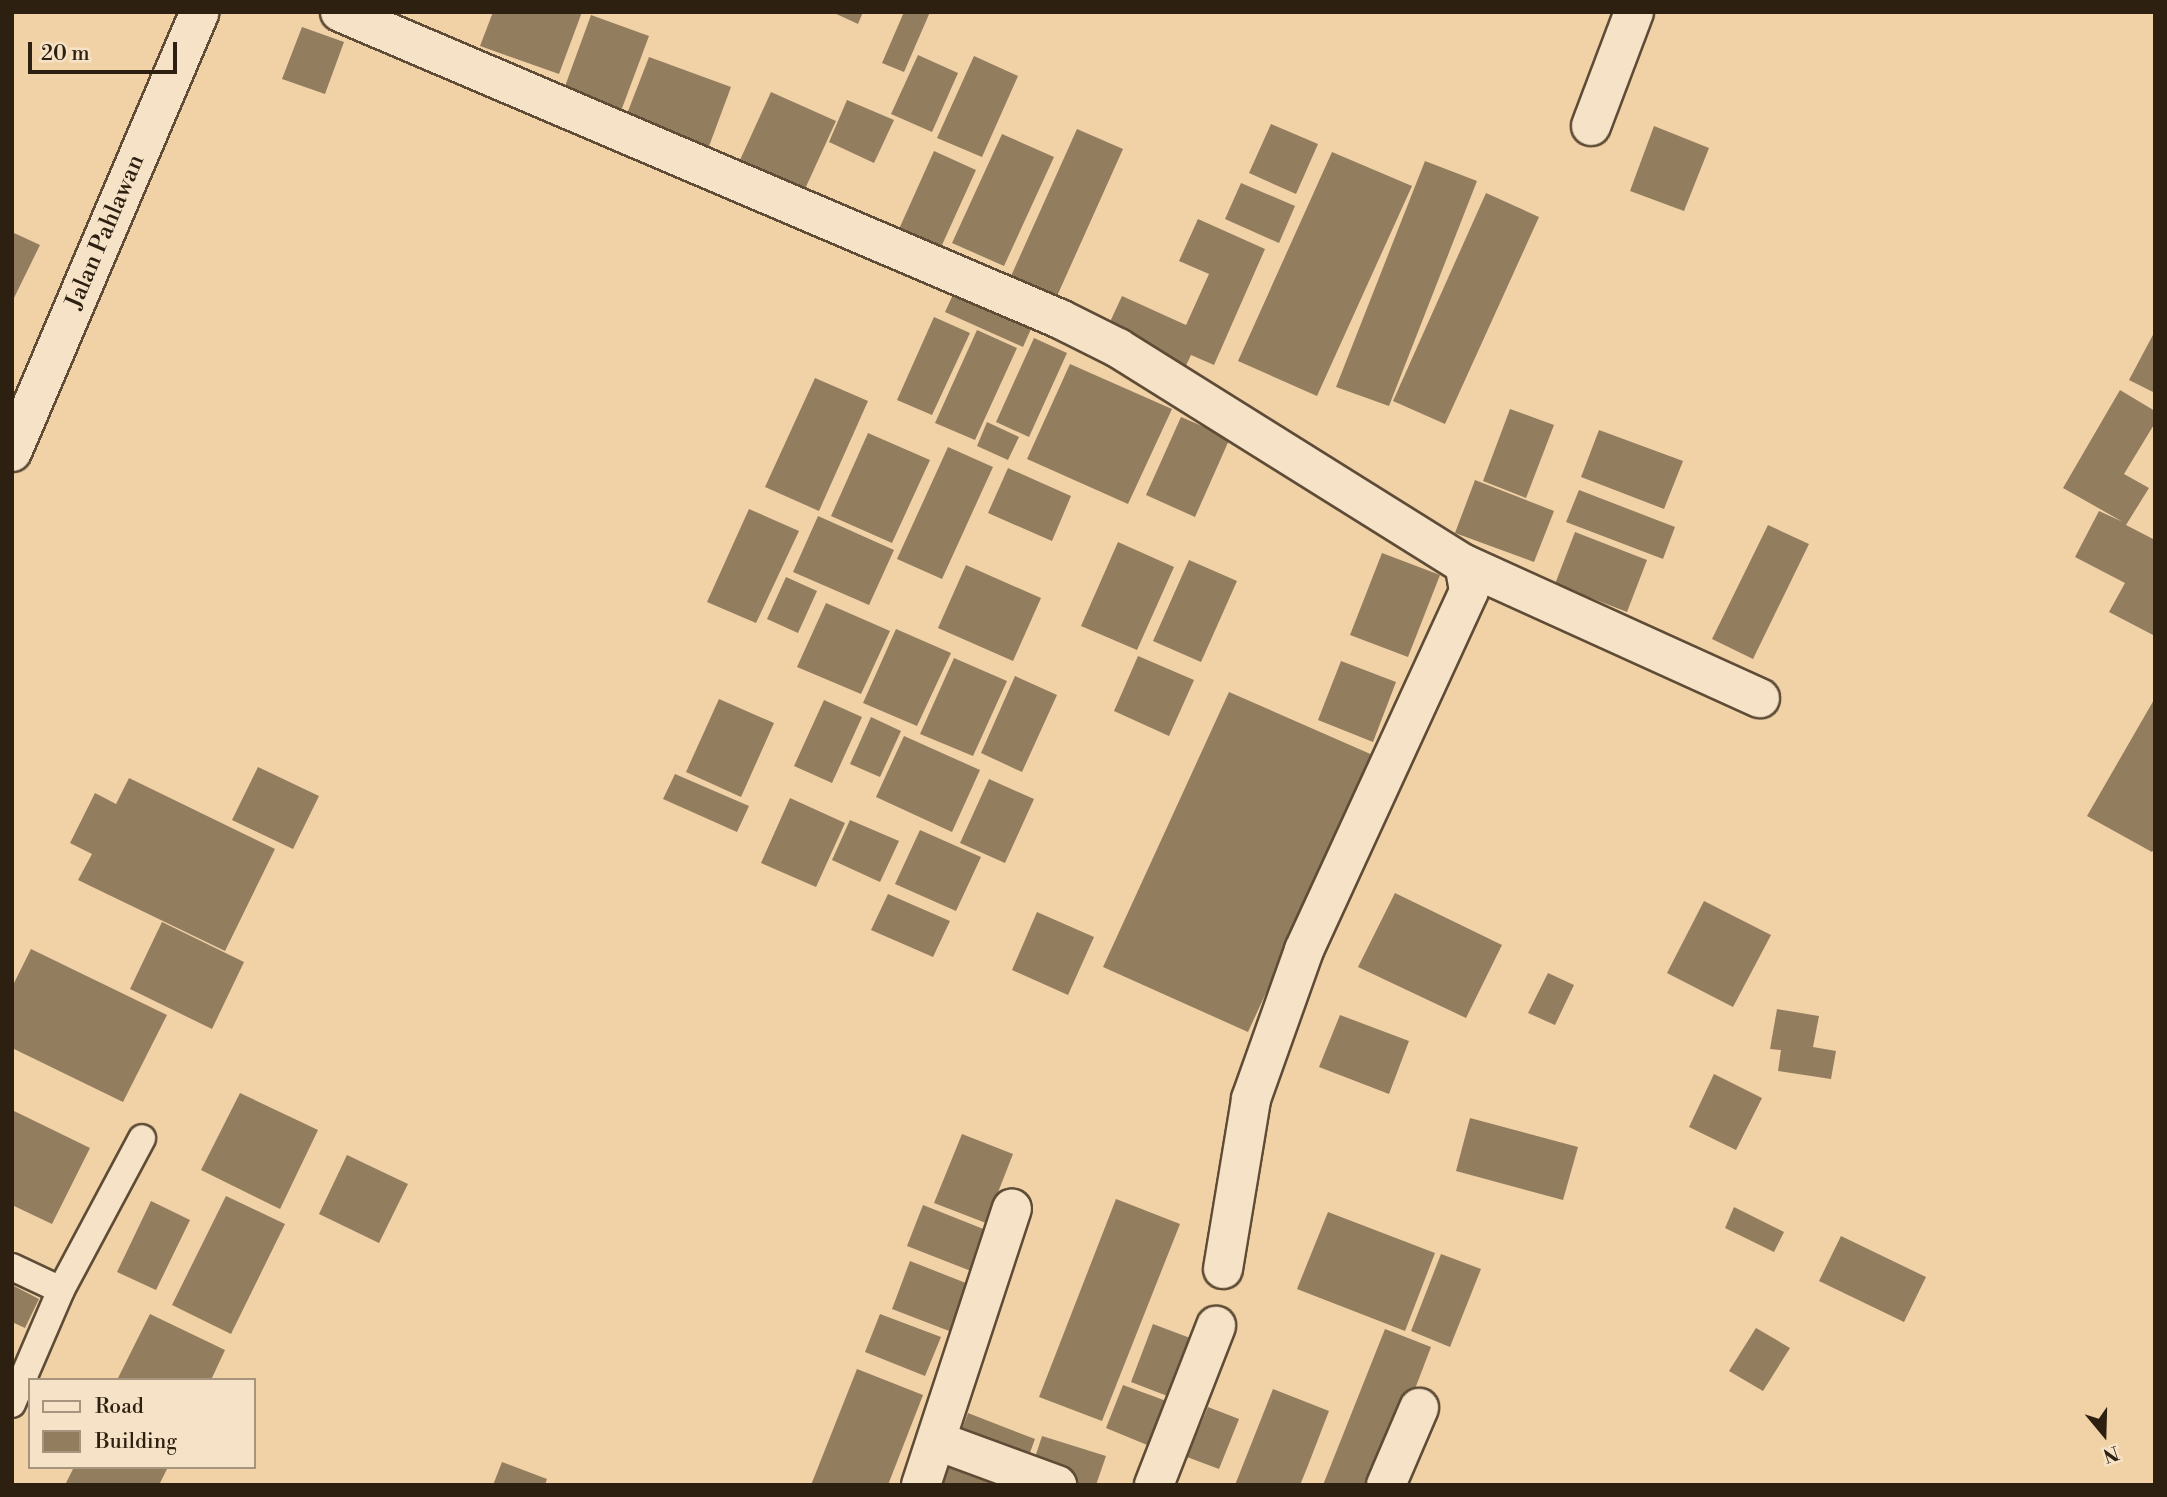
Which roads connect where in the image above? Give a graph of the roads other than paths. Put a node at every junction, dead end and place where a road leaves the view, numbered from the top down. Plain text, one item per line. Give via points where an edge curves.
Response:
1 (200, 12) edge
2 (340, 12) edge
3 (1634, 12) edge
4 (1591, 126) dead end
5 (12, 452) edge
6 (1464, 565) junction
7 (1760, 698) dead end
8 (142, 1138) dead end
9 (1012, 1209) dead end
10 (12, 1267) edge
11 (1223, 1269) dead end
12 (61, 1290) junction
13 (1216, 1326) dead end
14 (12, 1404) edge
15 (1419, 1408) dead end
16 (940, 1442) junction
17 (921, 1485) edge
18 (1057, 1485) edge
19 (1154, 1485) edge
20 (1386, 1485) edge

1 - 5 street, Jalan Pahlawan
2 - 6 street via 1060,319 1118,348
3 - 4 street
6 - 7 street
6 - 11 street via 1469,591 1304,950 1251,1099
8 - 12 lane
9 - 16 street
10 - 12 lane
12 - 14 lane
13 - 19 street
15 - 20 street
16 - 17 street
16 - 18 street

